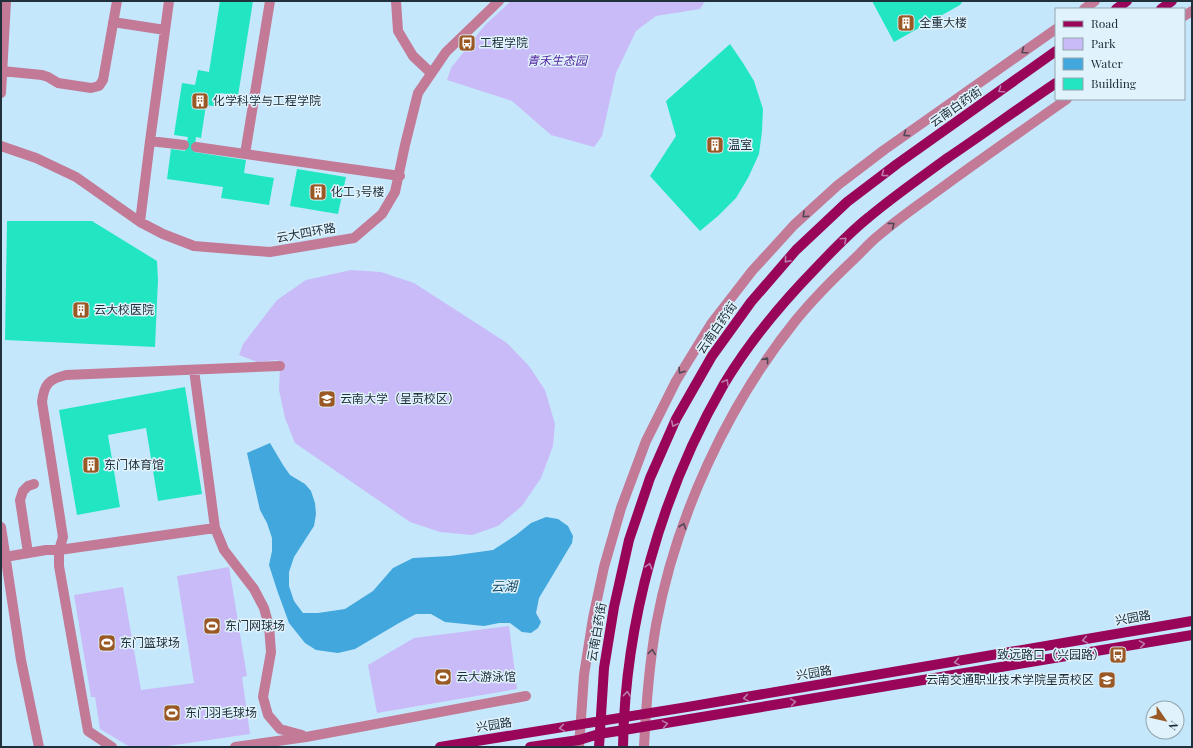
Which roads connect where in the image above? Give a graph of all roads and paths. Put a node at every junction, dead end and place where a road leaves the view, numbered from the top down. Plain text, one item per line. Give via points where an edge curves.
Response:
1 (6, 1) edge
2 (117, 1) edge
3 (169, 1) edge
4 (270, 1) edge
5 (396, 1) edge
6 (499, 1) edge
7 (1095, 1) edge
8 (1127, 1) edge
9 (1172, 1) edge
10 (1085, 8) edge
11 (1117, 8) edge
12 (1162, 8) edge
13 (113, 22) junction
14 (165, 30) junction
15 (1055, 30) edge
16 (1055, 52) edge
17 (2, 71) junction
18 (431, 73) junction
19 (1055, 83) edge
20 (1, 93) edge
21 (1066, 100) edge
22 (150, 141) junction
23 (184, 145) dead end
24 (1, 146) edge
25 (196, 147) dead end
26 (246, 154) junction
27 (400, 176) junction
28 (140, 222) junction
29 (280, 366) dead end
30 (194, 370) junction
31 (34, 484) dead end
32 (1, 527) edge
33 (215, 528) junction
34 (59, 550) junction
35 (28, 553) junction
36 (5, 557) junction
37 (1192, 621) edge
38 (1192, 635) edge
39 (526, 696) dead end
40 (646, 714) junction
41 (624, 718) junction
42 (600, 722) junction
43 (580, 725) junction
44 (645, 727) junction
45 (624, 730) junction
46 (599, 734) junction
47 (306, 736) junction
48 (579, 743) edge
49 (39, 747) edge
50 (112, 747) edge
51 (235, 747) edge
52 (440, 747) edge
53 (530, 747) edge
54 (599, 747) edge
55 (623, 747) edge
56 (644, 747) edge

1 - 17 street
2 - 13 street
3 - 14 street
4 - 26 street
5 - 18 street via 398,31 413,56
6 - 18 street, 云大四环路 via 446,52
7 - 10 street
8 - 11 main road
9 - 12 main road
13 - 14 street
13 - 17 street via 103,80 99,86 91,88 58,83 48,77
14 - 22 street
15 -> 43 street via 884,150 838,186 794,225 752,271 711,324 676,381 646,441 620,508 593,618 584,675
16 -> 42 main road, 云南白药街 via 847,202 796,250 751,302 712,356 673,426 650,478 629,540 605,660
17 - 20 street
18 - 27 street, 云大四环路 via 418,93
41 -> 19 main road via 628,674 644,583 660,529 677,481 703,423 725,383 756,336 790,295 868,217
40 -> 21 street via 656,624 682,529 700,479 726,426 760,368 796,319 878,236
22 - 23 street
22 - 28 street
24 - 28 street, 云大四环路 via 36,158 76,177
25 - 26 street
26 - 27 street
27 - 28 street, 云大四环路 via 395,192 382,214 354,238 270,252 194,246
29 - 30 street
30 - 33 street
30 - 34 street via 66,375 48,383 43,392 42,402 63,537
31 - 35 street via 23,491 20,500
32 - 36 street
33 - 34 street
33 - 47 street via 224,550 254,589 264,608 269,626 270,652 263,697 268,715 280,729
34 - 35 street
34 - 50 street via 59,566 88,731
35 - 36 street
36 - 49 street via 21,660
37 -> 40 main road, 兴园路
44 -> 38 main road, 兴园路
39 - 47 street
40 - 41 main road, 兴园路
40 - 44 street
41 - 42 main road, 兴园路
41 - 45 main road
42 - 43 main road, 兴园路
42 - 46 main road, 云南白药街
43 - 48 street
43 -> 52 main road, 兴园路
44 - 45 main road, 兴园路
44 - 56 street
45 - 46 main road, 兴园路
45 - 55 main road
46 - 48 main road, 兴园路
46 - 54 main road, 云南白药街
47 - 51 street
48 - 53 main road, 兴园路

